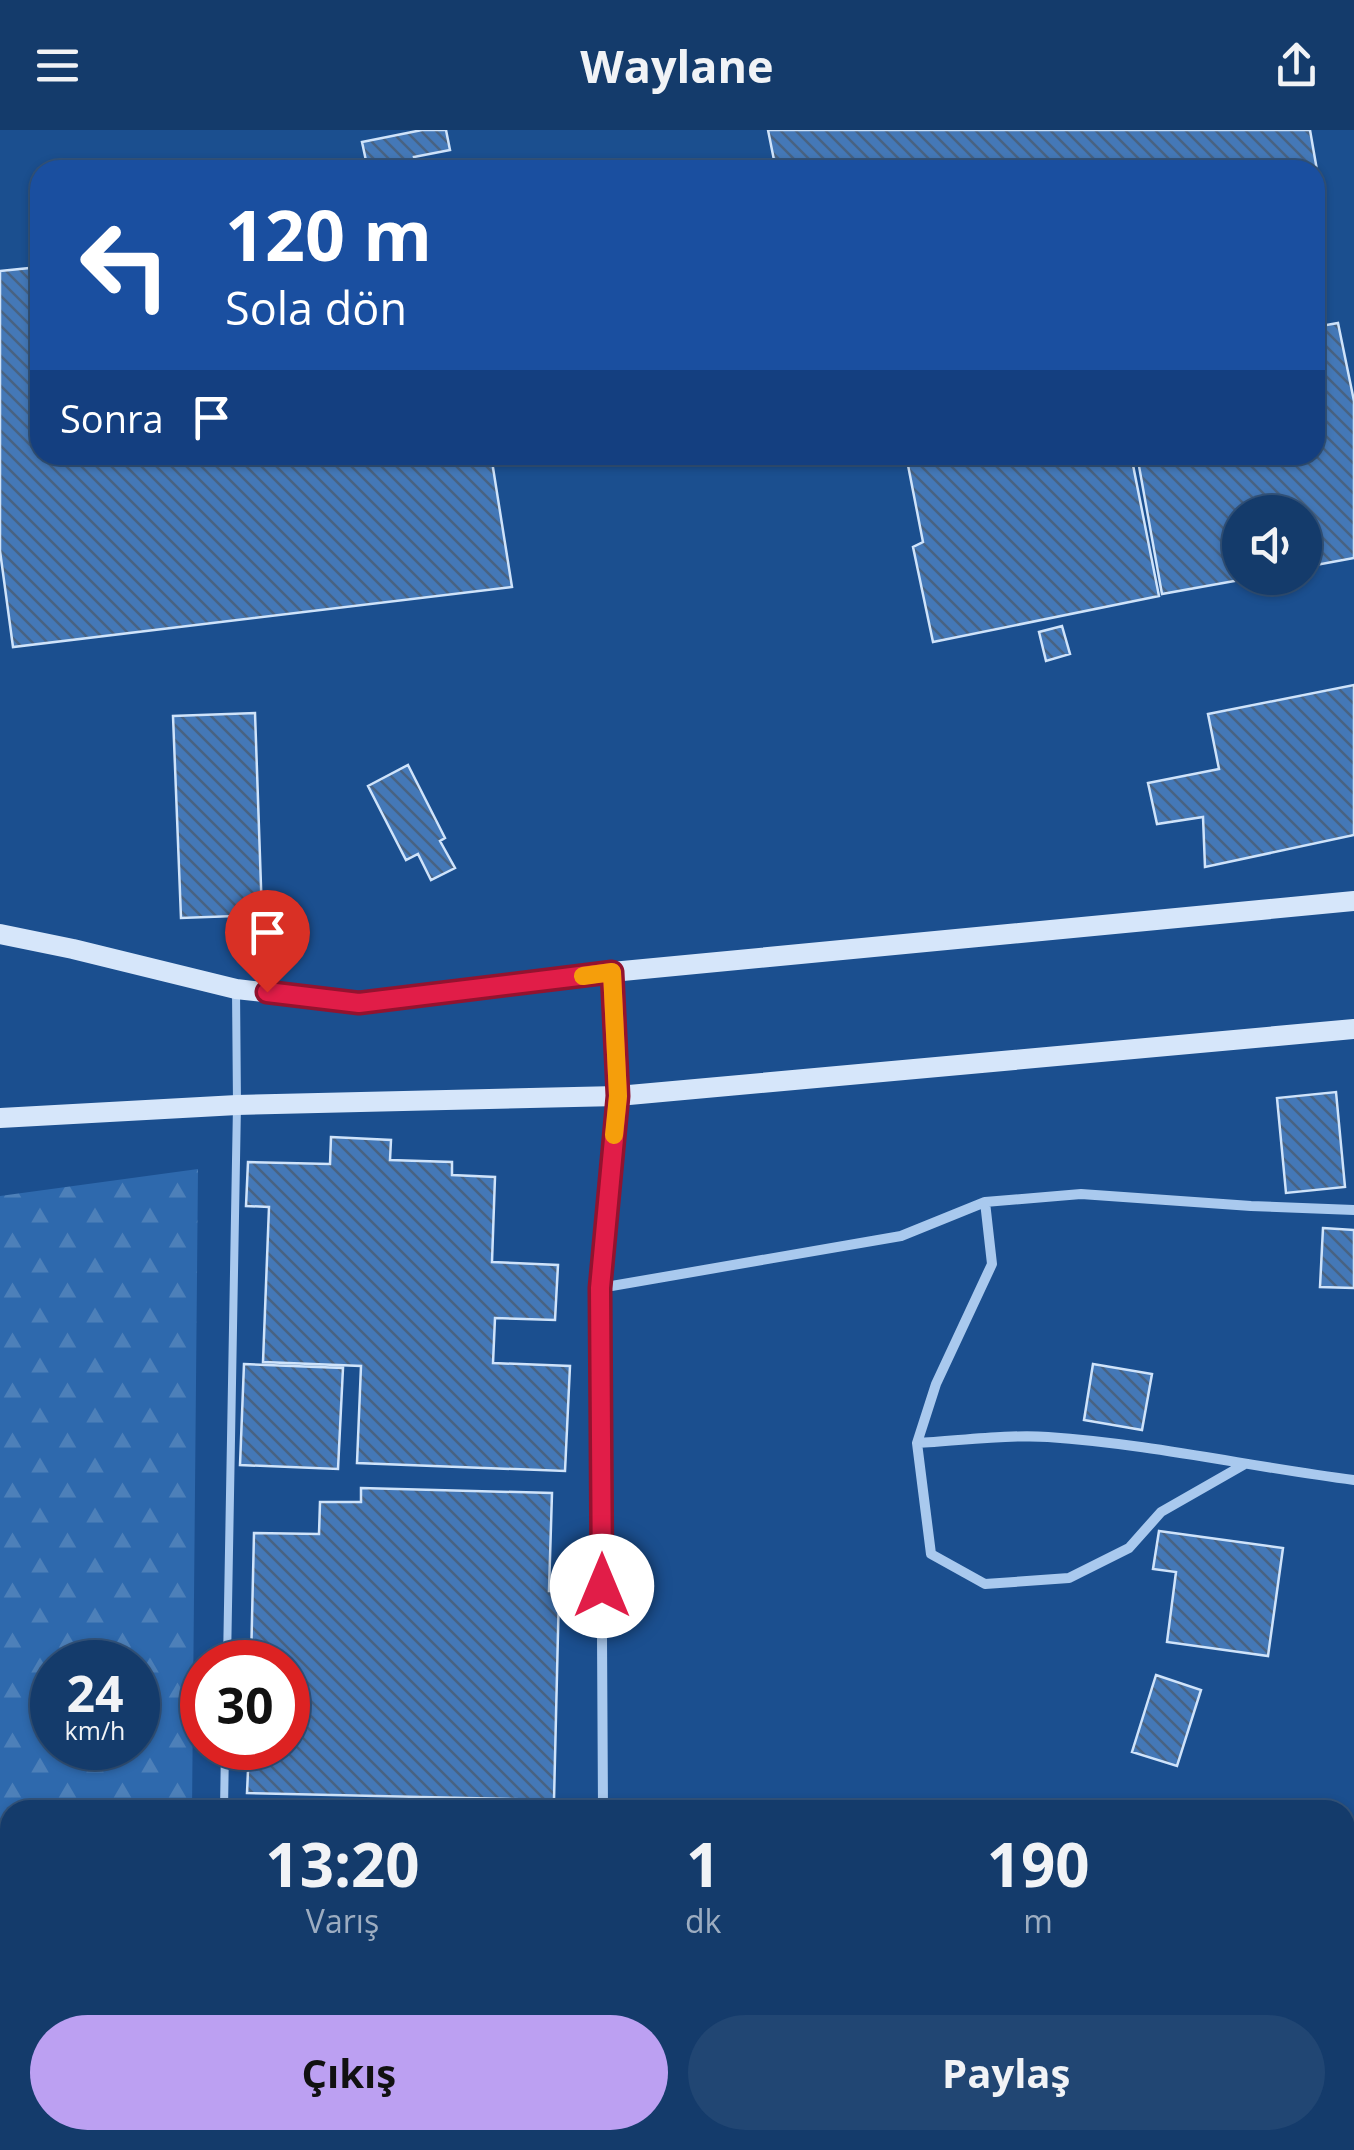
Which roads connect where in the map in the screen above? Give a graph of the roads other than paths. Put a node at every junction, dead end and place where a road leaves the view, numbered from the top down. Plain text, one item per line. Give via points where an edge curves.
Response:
1 (1354, 901) edge
2 (0, 934) edge
3 (612, 972) junction
4 (236, 989) junction
5 (1354, 1029) edge
6 (618, 1096) junction
7 (237, 1105) junction
8 (0, 1118) edge
9 (985, 1202) junction
10 (1354, 1210) edge
11 (600, 1288) junction
12 (917, 1443) junction
13 (1245, 1464) junction
14 (1354, 1480) edge
15 (227, 1640) edge
16 (225, 1770) edge
17 (224, 1800) edge
18 (604, 1800) edge

1 - 3 street
2 - 4 street
3 - 4 street via 359,1003
3 - 6 street
4 - 7 lane
5 - 6 street
6 - 7 street
6 - 11 street
7 - 8 street
7 - 15 lane
9 - 10 street via 1081,1194
9 - 11 street via 901,1236
9 - 12 street via 992,1264 936,1384
11 - 18 street
12 - 13 street via 1044,1436
12 - 13 street via 931,1554 985,1584 1069,1578 1129,1548 1161,1512
13 - 14 street
16 - 17 lane

